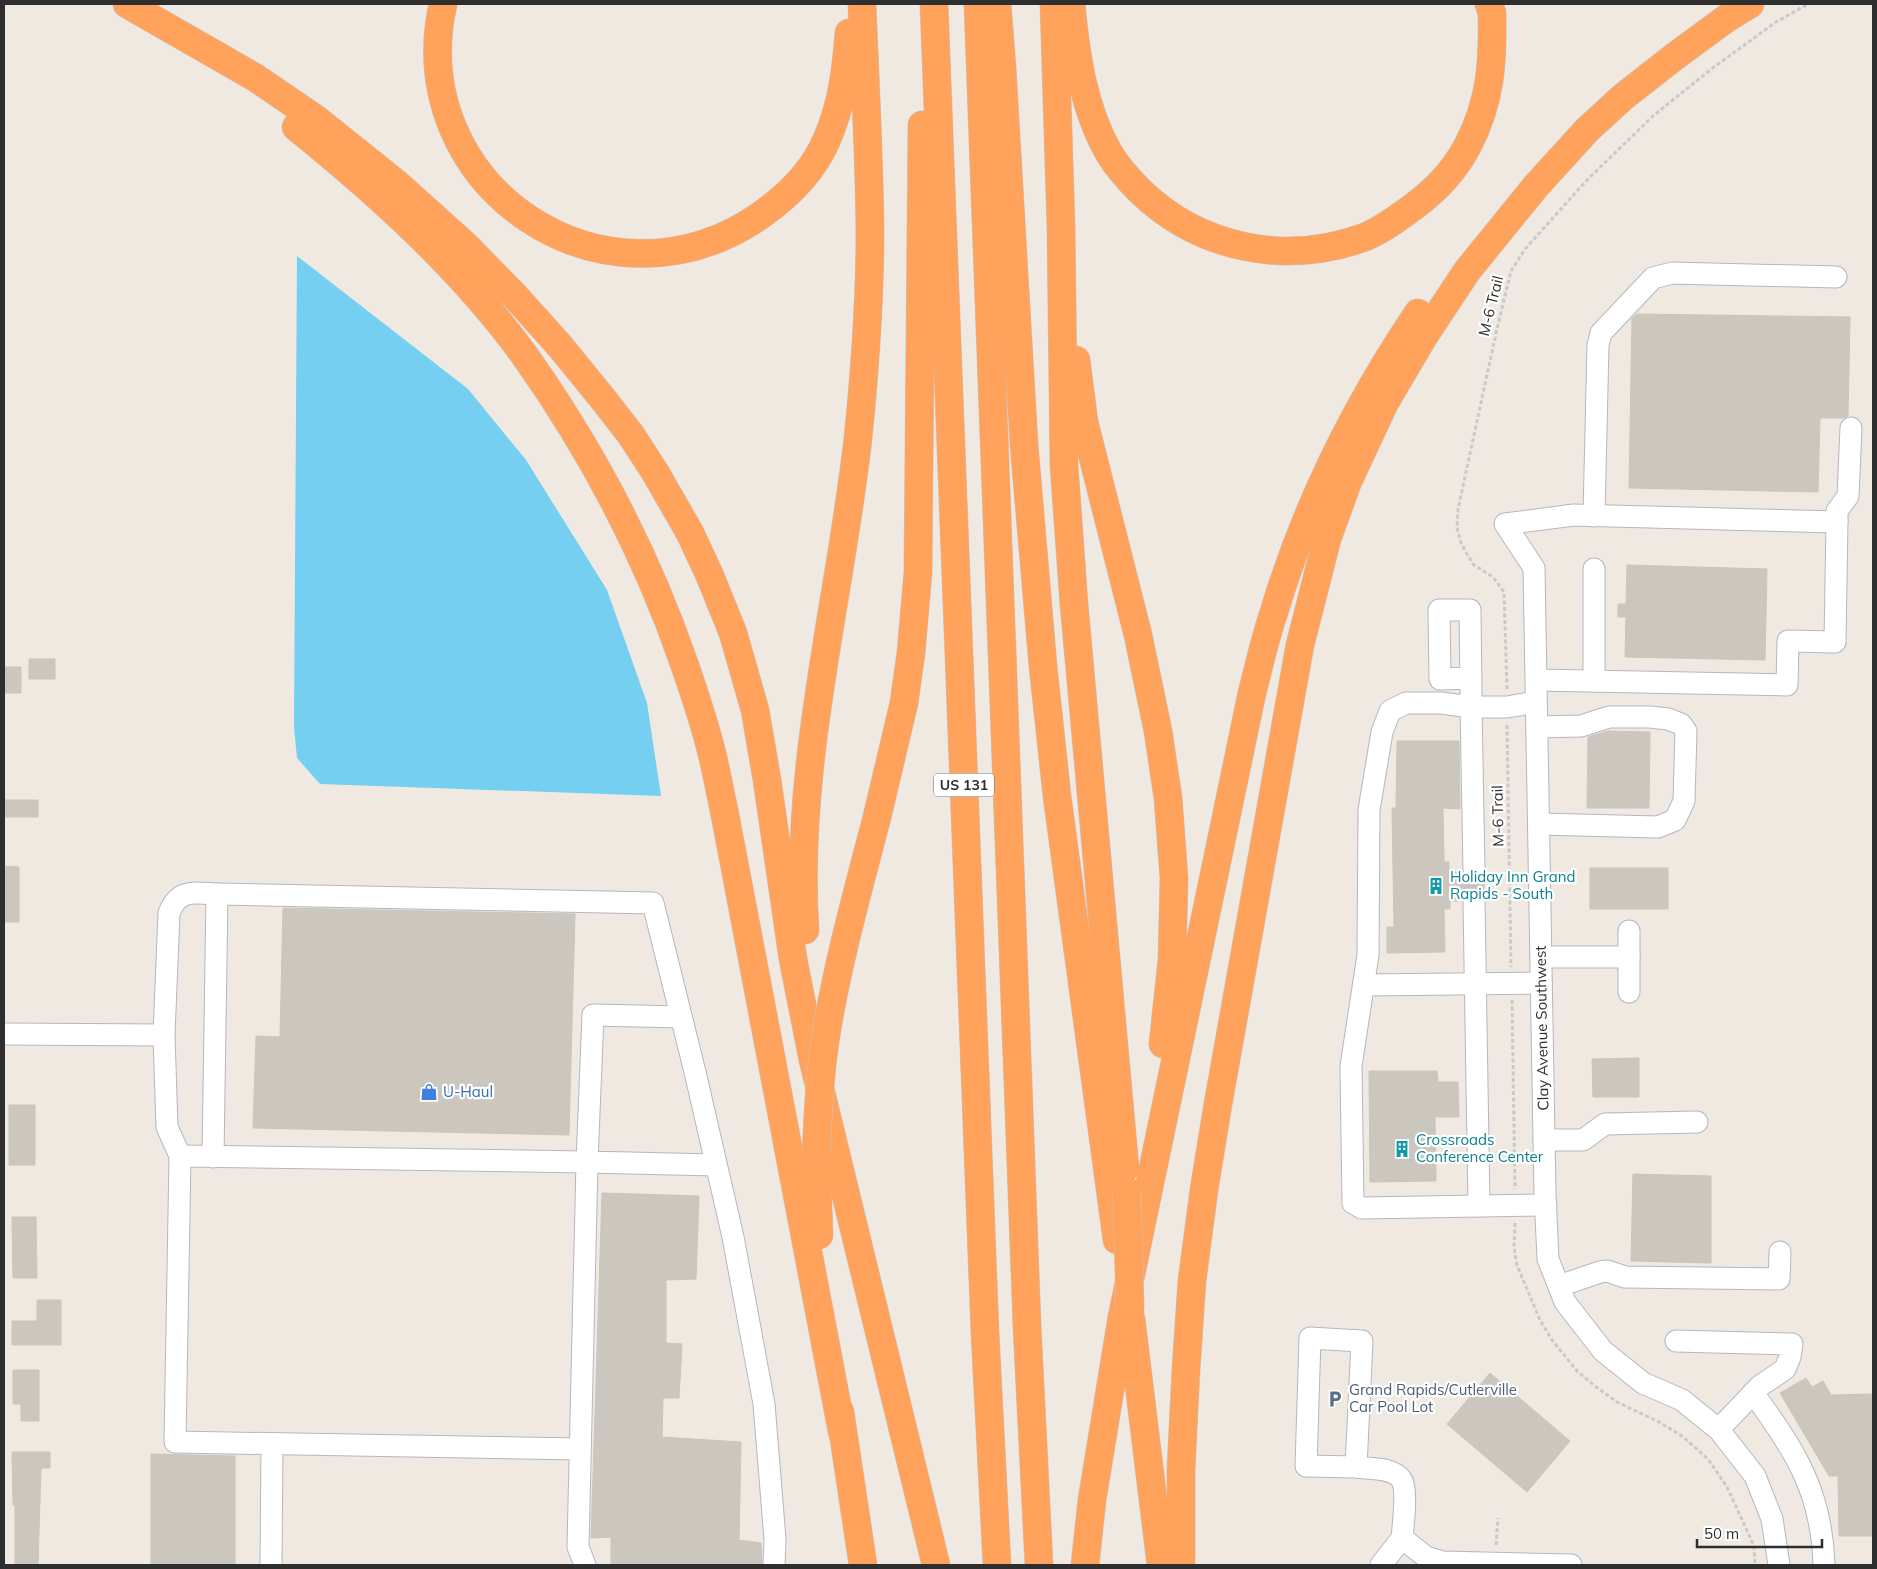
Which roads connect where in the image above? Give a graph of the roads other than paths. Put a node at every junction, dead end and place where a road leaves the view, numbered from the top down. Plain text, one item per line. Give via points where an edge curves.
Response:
1 (127, 4) edge
2 (443, 4) edge
3 (850, 4) edge
4 (862, 4) edge
5 (925, 4) edge
6 (934, 4) edge
7 (978, 4) edge
8 (997, 4) edge
9 (1054, 4) edge
10 (1071, 4) edge
11 (1489, 4) edge
12 (1750, 4) edge
13 (208, 51) junction
14 (1587, 130) junction
15 (1061, 227) junction
16 (1836, 277) dead end
17 (1851, 428) dead end
18 (1594, 516) junction
19 (1837, 522) junction
20 (1594, 569) dead end
21 (1471, 678) dead end
22 (1536, 680) junction
23 (1594, 681) junction
24 (1536, 702) junction
25 (1471, 707) junction
26 (1537, 727) junction
27 (1539, 824) junction
28 (1474, 870) tunnel mouth
29 (217, 894) junction
30 (1474, 902) tunnel mouth
31 (1629, 930) dead end
32 (1541, 957) junction
33 (1629, 957) junction
34 (1475, 984) junction
35 (1542, 984) junction
36 (1365, 985) junction
37 (1629, 992) dead end
38 (681, 1017) junction
39 (4, 1034) edge
40 (164, 1035) junction
41 (1697, 1122) dead end
42 (1544, 1140) junction
43 (824, 1150) junction
44 (180, 1156) junction
45 (213, 1156) junction
46 (587, 1162) junction
47 (715, 1165) junction
48 (1546, 1205) junction
49 (1479, 1206) junction
50 (1780, 1252) dead end
51 (1559, 1286) junction
52 (1126, 1314) junction
53 (1676, 1341) dead end
54 (1754, 1393) junction
55 (1719, 1429) junction
56 (842, 1431) junction
57 (272, 1444) junction
58 (580, 1448) junction
59 (1356, 1467) junction
60 (1402, 1538) junction
61 (271, 1565) edge
62 (585, 1565) edge
63 (774, 1565) edge
64 (863, 1565) edge
65 (936, 1565) edge
66 (996, 1565) edge
67 (1039, 1565) edge
68 (1084, 1565) edge
69 (1161, 1565) edge
70 (1181, 1565) edge
71 (1381, 1565) edge
72 (1571, 1565) edge
73 (1779, 1565) edge
74 (1824, 1565) edge

1 - 13 highway
2 - 3 highway via 438,29 440,82 455,134 480,174 515,210 554,234 595,249 642,254 695,248 721,238 746,226 796,185 826,142 842,98
4 - 43 highway via 870,230 865,344 846,533 810,767 803,869 803,906
5 - 43 highway, bridge via 918,358 918,572 911,653 904,703 830,1010 822,1066
6 - 66 highway, US 131
7 - 67 highway, US 131 via 1027,1326
8 - 52 highway, bridge via 1024,444 1042,666
9 - 15 highway
10 - 11 highway via 1084,92 1109,153 1130,180 1154,204 1184,225 1220,241 1256,249 1296,251 1332,246 1366,236 1426,198 1451,172 1479,120 1490,80 1492,13
12 - 14 highway via 1660,68
13 - 43 highway via 256,78 316,119 396,183 466,246 553,338 603,399 631,435 690,532 736,643 755,710 798,988 813,1060
13 - 56 highway via 381,200 439,255 490,312 525,356 560,409 602,476 638,547 667,614 710,745
14 - 52 highway via 1490,220 1427,300 1361,405 1332,460 1300,538 1274,612 1252,693
14 - 70 highway via 1536,186 1467,271 1424,336 1384,404 1348,481 1327,539 1300,645 1204,1190 1192,1281 1186,1369
15 - 52 highway, bridge via 1064,465 1127,1192
15 - 52 highway via 1084,422 1138,635 1158,731 1168,798 1174,878 1166,1026 1150,1123
16 - 18 street via 1672,273 1653,278 1602,333 1598,345
17 - 19 street via 1848,496 1837,512
18 - 19 street
18 - 22 street, Clay Avenue Southwest via 1574,515 1505,524 1534,568
19 - 23 street via 1835,642 1788,641 1787,684
20 - 23 street
21 - 25 street
22 - 23 street
22 - 24 street, Clay Avenue Southwest
24 - 25 street via 1507,707
24 - 26 street, Clay Avenue Southwest
25 - 28 street
25 - 36 street via 1406,703 1390,711 1382,732 1369,810
26 - 27 street, Clay Avenue Southwest
26 - 27 street via 1581,726 1609,717 1650,717 1681,724 1686,731 1684,801 1674,820 1658,827
27 - 32 street, Clay Avenue Southwest
29 - 38 street via 653,903
29 - 40 street via 186,893 173,903 168,913
29 - 45 street
30 - 34 street
31 - 33 street
32 - 33 street
32 - 35 street, Clay Avenue Southwest
33 - 37 street
34 - 35 street
34 - 36 street
34 - 49 street
35 - 42 street, Clay Avenue Southwest
36 - 49 street via 1351,1066 1353,1203 1362,1208
38 - 46 street via 593,1015
38 - 47 street
39 - 40 street
40 - 44 street via 167,1127
41 - 42 street via 1604,1124 1583,1140
42 - 48 street, Clay Avenue Southwest
43 - 56 highway via 822,1271
43 - 65 highway via 888,1365
44 - 45 street
44 - 57 street via 175,1442
45 - 46 street
46 - 47 street
46 - 58 street
47 - 63 street via 764,1404 775,1539
48 - 49 street
48 - 51 street, Clay Avenue Southwest via 1548,1259
50 - 51 street via 1779,1278 1624,1277 1606,1271
51 - 55 street, Clay Avenue Southwest via 1565,1302 1603,1352 1643,1382 1682,1400
52 - 68 highway via 1092,1500
52 - 69 highway
53 - 54 street via 1792,1344 1785,1369
54 - 55 street
54 - 74 street via 1794,1453 1812,1489
55 - 73 street, Clay Avenue Southwest via 1755,1476 1772,1519
56 - 64 highway
57 - 58 street
57 - 61 street
58 - 62 street via 578,1547
59 - 59 street via 1306,1466 1310,1338 1362,1341
59 - 60 street via 1382,1470 1402,1479
60 - 71 street
60 - 72 street via 1426,1557 1443,1562

